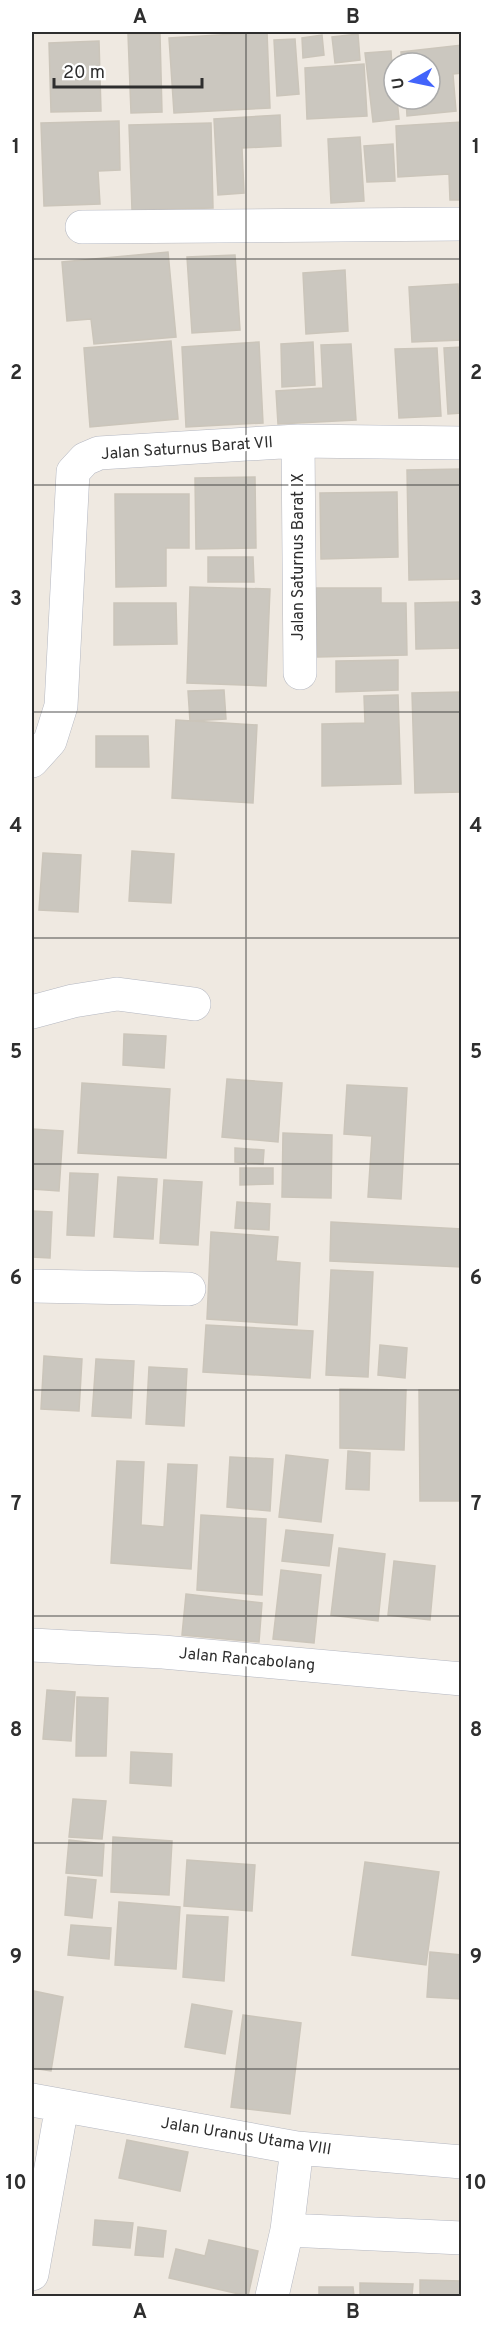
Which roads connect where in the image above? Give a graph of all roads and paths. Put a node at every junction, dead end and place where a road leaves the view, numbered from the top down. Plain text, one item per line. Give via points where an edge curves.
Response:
1 (462, 224) edge
2 (82, 227) dead end
3 (298, 441) junction
4 (462, 444) edge
5 (300, 673) dead end
6 (32, 761) edge
7 (194, 1004) dead end
8 (32, 1012) edge
9 (32, 1286) edge
10 (189, 1289) dead end
11 (32, 1644) edge
12 (462, 1680) edge
13 (47, 2103) edge
14 (297, 2148) junction
15 (462, 2162) edge
16 (287, 2230) junction
17 (462, 2238) edge
18 (32, 2274) edge
19 (272, 2296) edge

1 - 2 street
3 - 4 street, Jalan Saturnus Barat VII
3 - 5 street, Jalan Saturnus Barat IX
3 - 6 street, Jalan Saturnus Barat VII via 99,453 85,459 73,472 61,706 50,741
7 - 8 street via 117,994
9 - 10 street
11 - 12 street, Jalan Rancabolang
13 - 14 street, Jalan Uranus Utama VIII
13 - 18 street
14 - 15 street, Jalan Uranus Utama VIII
14 - 16 street
16 - 17 street
16 - 19 street

